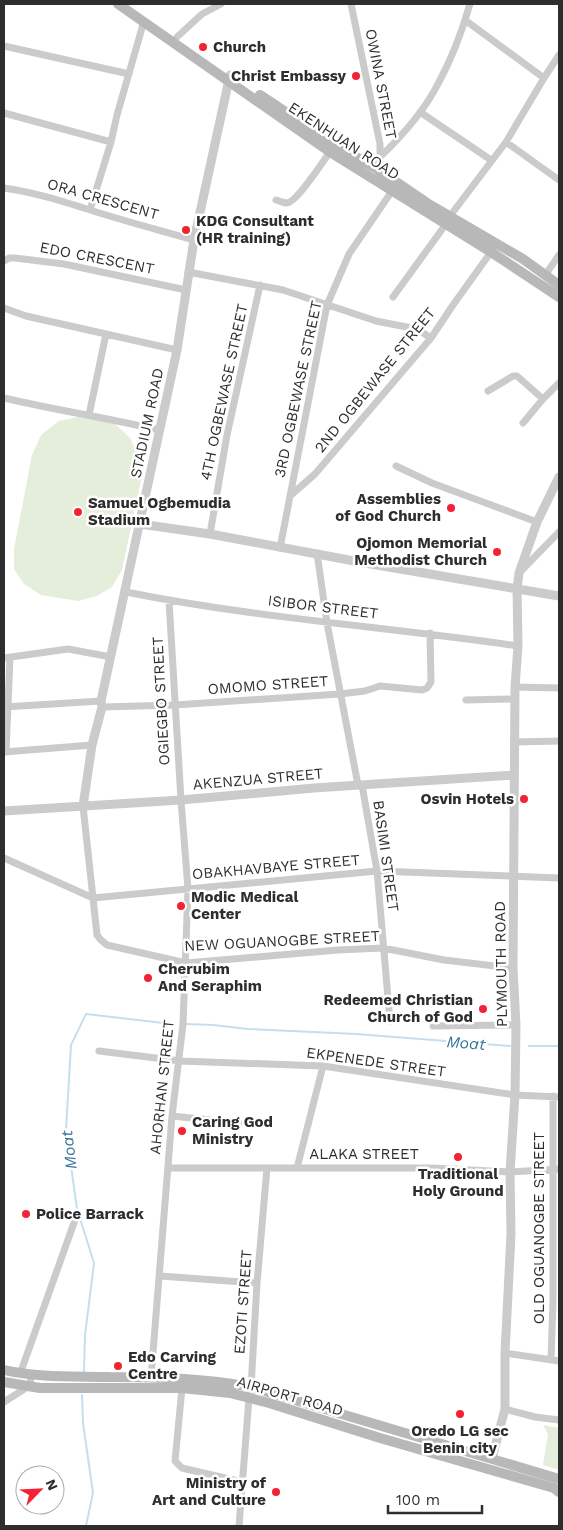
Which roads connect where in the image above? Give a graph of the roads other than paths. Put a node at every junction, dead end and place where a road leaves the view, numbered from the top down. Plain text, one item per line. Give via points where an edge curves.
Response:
1 (118, 4) edge
2 (130, 4) edge
3 (221, 4) edge
4 (352, 4) edge
5 (470, 4) edge
6 (465, 20) junction
7 (144, 21) junction
8 (177, 36) junction
9 (4, 46) edge
10 (559, 55) edge
11 (129, 74) junction
12 (229, 78) junction
13 (544, 78) junction
14 (420, 112) junction
15 (4, 113) edge
16 (111, 142) junction
17 (506, 142) junction
18 (330, 152) junction
19 (380, 157) junction
20 (491, 160) junction
21 (377, 169) junction
22 (559, 180) edge
23 (4, 188) edge
24 (392, 191) junction
25 (276, 200) dead end
26 (90, 210) junction
27 (448, 220) junction
28 (194, 240) junction
29 (491, 252) junction
30 (559, 255) edge
31 (4, 261) edge
32 (188, 272) junction
33 (546, 274) junction
34 (260, 285) junction
35 (559, 285) edge
36 (186, 290) junction
37 (393, 297) dead end
38 (559, 297) edge
39 (328, 305) junction
40 (4, 308) edge
41 (106, 334) junction
42 (431, 338) junction
43 (177, 350) junction
44 (559, 383) edge
45 (488, 391) dead end
46 (4, 398) edge
47 (543, 398) junction
48 (89, 415) junction
49 (523, 423) dead end
50 (159, 430) junction
51 (396, 466) dead end
52 (559, 477) edge
53 (291, 495) junction
54 (536, 522) junction
55 (140, 524) junction
56 (559, 532) edge
57 (210, 534) junction
58 (280, 548) junction
59 (318, 553) junction
60 (519, 573) junction
61 (517, 588) junction
62 (126, 592) junction
63 (559, 596) edge
64 (169, 600) junction
65 (327, 623) junction
66 (430, 633) junction
67 (518, 646) junction
68 (111, 656) junction
69 (7, 658) edge
70 (515, 688) junction
71 (559, 688) edge
72 (340, 694) junction
73 (515, 699) junction
74 (466, 700) dead end
75 (101, 704) junction
76 (175, 705) junction
77 (5, 707) edge
78 (559, 741) edge
79 (515, 742) junction
80 (92, 745) junction
81 (5, 752) edge
82 (514, 775) junction
83 (360, 785) junction
84 (181, 800) junction
85 (83, 806) junction
86 (4, 811) edge
87 (4, 858) edge
88 (377, 871) junction
89 (514, 878) junction
90 (559, 878) edge
91 (188, 889) junction
92 (93, 898) junction
93 (383, 948) junction
94 (186, 963) junction
95 (513, 968) junction
96 (390, 1021) dead end
97 (433, 1026) dead end
98 (516, 1026) junction
99 (99, 1051) dead end
100 (180, 1061) junction
101 (323, 1066) junction
102 (515, 1095) junction
103 (556, 1097) edge
104 (172, 1116) junction
105 (239, 1123) dead end
106 (168, 1168) junction
107 (267, 1168) junction
108 (297, 1168) junction
109 (556, 1169) edge
110 (510, 1172) junction
111 (75, 1220) dead end
112 (160, 1276) junction
113 (256, 1283) junction
114 (505, 1353) junction
115 (555, 1361) edge
116 (4, 1370) edge
117 (20, 1374) junction
118 (32, 1375) junction
119 (151, 1377) junction
120 (4, 1382) edge
121 (29, 1386) junction
122 (251, 1387) junction
123 (182, 1388) junction
124 (249, 1398) junction
125 (4, 1402) edge
126 (505, 1408) junction
127 (559, 1420) edge
128 (492, 1458) junction
129 (559, 1479) edge
130 (242, 1482) junction
131 (559, 1492) edge
132 (239, 1526) edge

1 - 7 main road, EKENHUAN ROAD
2 - 8 main road, EKENHUAN ROAD
3 - 8 street via 202,14
4 - 19 street, OWINA STREET
5 - 6 street
6 - 13 street
6 - 14 street via 439,83
7 - 11 street
7 - 12 main road, EKENHUAN ROAD
8 - 12 main road, EKENHUAN ROAD
9 - 11 street
10 - 13 street
11 - 16 street
12 - 18 main road, EKENHUAN ROAD
12 - 21 main road, EKENHUAN ROAD
12 - 28 street, STADIUM ROAD
13 - 17 street
14 - 19 street
14 - 20 street
15 - 16 street
16 - 26 street
17 - 20 street
17 - 22 street
18 - 24 main road, EKENHUAN ROAD
18 - 25 street via 294,199 287,203
19 - 21 street, OWINA STREET
20 - 27 street
21 - 27 main road, EKENHUAN ROAD
23 - 26 street, ORA CRESCENT
24 - 27 main road, EKENHUAN ROAD
24 - 39 street, 3RD OGBEWASE STREET via 349,254
26 - 28 street, ORA CRESCENT
27 - 29 main road, EKENHUAN ROAD
27 - 33 main road, EKENHUAN ROAD via 524,259
27 - 37 street
28 - 32 street, STADIUM ROAD
29 - 38 main road, EKENHUAN ROAD
29 - 42 street, 2ND OGBEWASE STREET
30 - 33 street
31 - 36 street, EDO CRESCENT via 15,258 64,264
32 - 34 street
32 - 36 street, STADIUM ROAD
33 - 35 main road, EKENHUAN ROAD
34 - 39 street
34 - 57 street, 4TH OGBEWASE STREET via 227,435
36 - 43 street, STADIUM ROAD
39 - 42 street via 376,321 417,329
39 - 53 street, 3RD OGBEWASE STREET
40 - 41 street
41 - 43 street
41 - 48 street
42 - 53 street, 2ND OGBEWASE STREET via 315,474
43 - 50 street, STADIUM ROAD
44 - 47 street
45 - 47 street via 517,376
46 - 48 street
47 - 49 street
48 - 50 street
50 - 55 street, STADIUM ROAD
51 - 54 street
52 - 54 street, PLYMOUTH ROAD
53 - 58 street, 3RD OGBEWASE STREET
54 - 60 street, PLYMOUTH ROAD
55 - 57 street
55 - 62 street, STADIUM ROAD
56 - 60 street
57 - 58 street
58 - 59 street
59 - 61 street
59 - 65 street, BASIMI STREET
60 - 61 street, PLYMOUTH ROAD
61 - 63 street
61 - 67 street, PLYMOUTH ROAD
62 - 64 street, ISIBOR STREET
62 - 68 street, STADIUM ROAD
64 - 65 street, ISIBOR STREET
64 - 76 street, OGIEGBO STREET
65 - 66 street, ISIBOR STREET
65 - 72 street, BASIMI STREET
66 - 67 street, ISIBOR STREET
66 - 72 street, OMOMO STREET via 431,682 427,688 380,686
67 - 70 street, PLYMOUTH ROAD
68 - 69 street via 68,649
68 - 75 street, STADIUM ROAD
69 - 77 street
70 - 71 street
70 - 73 street, PLYMOUTH ROAD
72 - 76 street, OMOMO STREET
72 - 83 street, BASIMI STREET
73 - 74 street
73 - 79 street, PLYMOUTH ROAD
75 - 76 street, OMOMO STREET
75 - 77 street, OMOMO STREET
75 - 80 street, STADIUM ROAD
76 - 84 street, OGIEGBO STREET
77 - 81 street
78 - 79 street
79 - 82 street, PLYMOUTH ROAD
80 - 81 street
80 - 85 street, STADIUM ROAD
82 - 83 street, AKENZUA STREET
82 - 89 street, PLYMOUTH ROAD
83 - 84 street, AKENZUA STREET
83 - 88 street, BASIMI STREET
84 - 85 street, AKENZUA STREET
84 - 91 street, AHORHAN STREET
85 - 86 street, AKENZUA STREET
85 - 92 street, NEW OGUANOGBE STREET
87 - 92 street, OBAKHAVBAYE STREET
88 - 89 street, OBAKHAVBAYE STREET
88 - 91 street, OBAKHAVBAYE STREET
88 - 93 street, BASIMI STREET
89 - 90 street, OBAKHAVBAYE STREET
89 - 95 street, PLYMOUTH ROAD
91 - 92 street, OBAKHAVBAYE STREET
91 - 94 street, AHORHAN STREET
92 - 94 street, NEW OGUANOGBE STREET via 97,935 107,945
93 - 94 street, NEW OGUANOGBE STREET
93 - 95 street, NEW OGUANOGBE STREET via 444,960
93 - 96 street, BASIMI STREET
94 - 100 street, AHORHAN STREET
95 - 98 street, PLYMOUTH ROAD
97 - 98 street
98 - 102 street, PLYMOUTH ROAD
99 - 100 street, EKPENEDE STREET
100 - 101 street, EKPENEDE STREET
100 - 104 street, AHORHAN STREET
101 - 102 street, EKPENEDE STREET
101 - 108 street
102 - 103 street, EKPENEDE STREET
102 - 110 street, PLYMOUTH ROAD
103 - 109 street, OLD OGUANOGBE STREET
104 - 105 street
104 - 106 street, AHORHAN STREET
106 - 107 street, ALAKA STREET
106 - 112 street, AHORHAN STREET
107 - 108 street, ALAKA STREET
107 - 113 street, EZOTI STREET
108 - 110 street, ALAKA STREET via 432,1168
109 - 110 street, ALAKA STREET
109 - 115 street, OLD OGUANOGBE STREET
110 - 114 street, PLYMOUTH ROAD via 511,1234
111 - 117 street
112 - 113 street
112 - 119 street, AHORHAN STREET
113 - 122 street, EZOTI STREET
114 - 115 street
114 - 126 street, PLYMOUTH ROAD
116 - 117 main road, AIRPORT ROAD
117 - 118 main road, AIRPORT ROAD
118 - 119 main road, AIRPORT ROAD
118 - 121 street
119 - 122 main road, AIRPORT ROAD
120 - 121 main road, AIRPORT ROAD
121 - 123 main road, AIRPORT ROAD
121 - 125 street
122 - 124 street, EZOTI STREET
122 - 128 main road, AIRPORT ROAD
123 - 124 main road, AIRPORT ROAD
123 - 130 street via 174,1461 182,1468
124 - 130 street, EZOTI STREET
124 - 131 main road, AIRPORT ROAD
126 - 127 street
126 - 128 street, PLYMOUTH ROAD
128 - 129 main road, AIRPORT ROAD
130 - 132 street, EZOTI STREET

